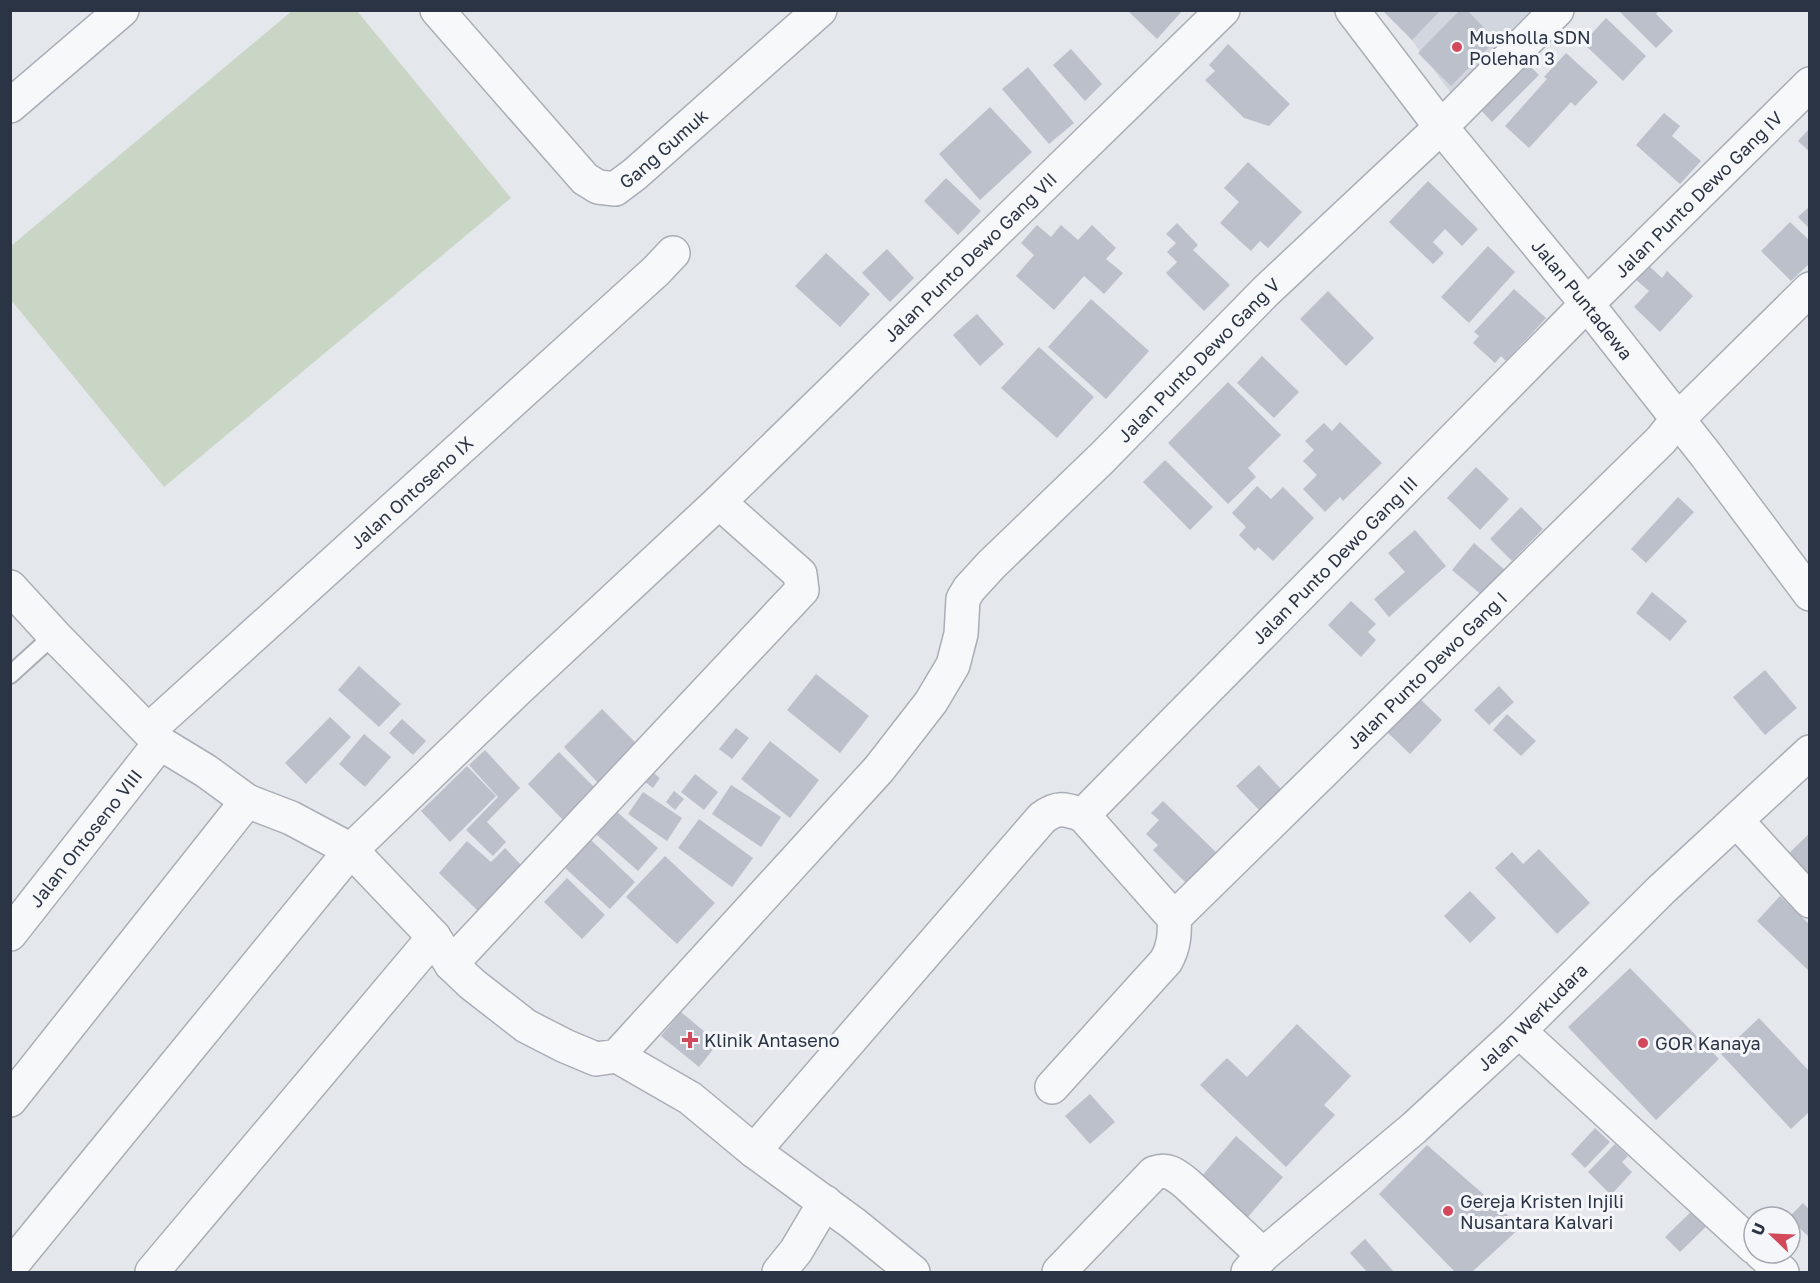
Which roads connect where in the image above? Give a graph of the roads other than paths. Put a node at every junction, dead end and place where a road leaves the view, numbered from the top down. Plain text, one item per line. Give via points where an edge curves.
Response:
1 (122, 10) edge
2 (437, 10) edge
3 (820, 10) edge
4 (1223, 10) edge
5 (1352, 10) edge
6 (1557, 10) edge
7 (1809, 84) edge
8 (10, 106) edge
9 (1441, 127) junction
10 (673, 253) dead end
11 (1809, 289) edge
12 (1587, 304) junction
13 (1677, 420) junction
14 (719, 502) junction
15 (10, 588) edge
16 (1809, 594) edge
17 (54, 635) junction
18 (10, 675) edge
19 (154, 736) junction
20 (1809, 752) edge
21 (247, 801) junction
22 (1083, 815) junction
23 (1737, 821) junction
24 (351, 850) junction
25 (1809, 901) edge
26 (1174, 918) junction
27 (10, 934) edge
28 (442, 951) junction
29 (1519, 1031) junction
30 (617, 1056) junction
31 (1052, 1087) dead end
32 (10, 1100) edge
33 (754, 1151) junction
34 (825, 1202) junction
35 (1742, 1235) edge
36 (1256, 1264) edge
37 (10, 1267) edge
38 (152, 1272) edge
39 (779, 1272) edge
40 (912, 1272) edge
41 (1059, 1272) edge

1 - 8 street
2 - 3 street, Gang Gumuk via 585,179 598,187 615,189
4 - 14 street, Jalan Punto Dewo Gang VII
5 - 9 street, Jalan Puntadewa
6 - 9 street, Jalan Punto Dewo Gang V
7 - 12 street, Jalan Punto Dewo Gang IV
9 - 12 street, Jalan Puntadewa
9 - 30 street, Jalan Punto Dewo Gang V via 1266,291 969,589 963,599 961,634 953,665 924,710 879,769
10 - 19 street, Jalan Ontoseno IX
11 - 13 street, Jalan Punto Dewo Gang I
12 - 13 street, Jalan Puntadewa
12 - 22 street, Jalan Punto Dewo Gang III
13 - 16 street, Jalan Puntadewa
13 - 26 street, Jalan Punto Dewo Gang I
14 - 24 street, Jalan Punto Dewo Gang VII
14 - 28 street via 800,574 802,590
15 - 17 street
17 - 18 lane
17 - 19 street
19 - 21 street
19 - 27 street, Jalan Ontoseno VIII
20 - 23 street, Jalan Werkudara
21 - 24 street via 291,818
21 - 32 street
22 - 26 street
22 - 33 street via 1061,809 1042,818
23 - 25 street
23 - 29 street, Jalan Werkudara
24 - 28 street
24 - 37 street, Jalan Punto Dewo Gang VII
26 - 31 street via 1174,942 1166,961
28 - 30 street via 472,984 526,1026 589,1056
28 - 38 street
29 - 35 street
29 - 36 street, Jalan Werkudara
30 - 33 street via 690,1098
33 - 34 street
34 - 39 street
34 - 40 street
36 - 41 street via 1186,1184 1162,1170 1154,1173

